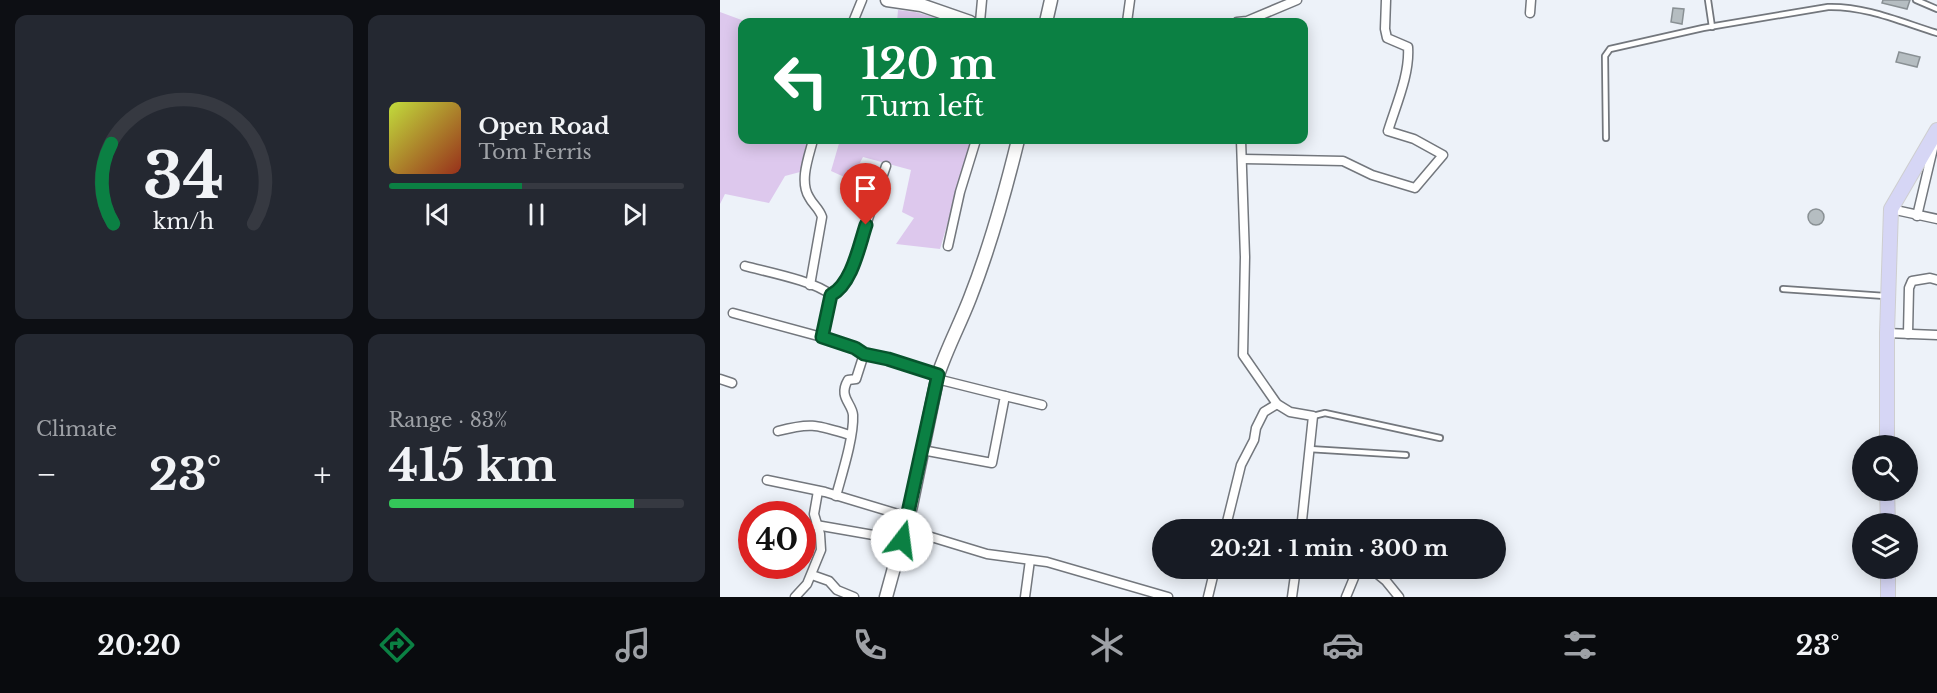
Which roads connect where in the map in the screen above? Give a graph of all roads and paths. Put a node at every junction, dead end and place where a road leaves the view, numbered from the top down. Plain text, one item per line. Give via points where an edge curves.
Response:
1 (862, 0) edge
2 (887, 0) edge
3 (982, 0) edge
4 (1051, 0) edge
5 (1130, 0) edge
6 (1297, 0) edge
7 (1386, 0) edge
8 (1531, 0) edge
9 (1708, 0) edge
10 (1916, 0) edge
11 (1937, 9) edge
12 (1530, 13) dead end
13 (855, 18) edge
14 (958, 18) edge
15 (980, 18) edge
16 (1047, 18) edge
17 (1127, 18) edge
18 (1254, 18) edge
19 (1712, 27) junction
20 (1937, 33) edge
21 (1937, 131) edge
22 (1606, 138) dead end
23 (812, 144) edge
24 (975, 144) edge
25 (1017, 144) edge
26 (1241, 144) edge
27 (1243, 159) junction
28 (886, 166) dead end
29 (1891, 209) junction
30 (1917, 216) junction
31 (1937, 219) edge
32 (948, 246) dead end
33 (745, 266) dead end
34 (1937, 280) edge
35 (810, 285) junction
36 (1783, 289) dead end
37 (831, 295) junction
38 (1889, 296) junction
39 (733, 313) dead end
40 (1887, 333) junction
41 (1908, 334) junction
42 (1937, 335) edge
43 (822, 337) junction
44 (864, 354) junction
45 (938, 377) junction
46 (720, 379) edge
47 (732, 383) dead end
48 (1005, 396) junction
49 (1277, 404) junction
50 (1042, 405) dead end
51 (1313, 416) junction
52 (778, 431) dead end
53 (850, 435) junction
54 (1887, 435) edge
55 (1440, 438) dead end
56 (1309, 449) junction
57 (922, 450) junction
58 (1406, 455) dead end
59 (767, 480) dead end
60 (819, 491) junction
61 (836, 496) junction
62 (816, 505) edge
63 (1228, 519) edge
64 (1301, 519) edge
65 (816, 525) joint
66 (905, 529) junction
67 (1030, 560) junction
68 (816, 564) edge
69 (816, 576) edge
70 (810, 579) edge
71 (1212, 579) edge
72 (1294, 579) edge
73 (1353, 579) edge
74 (1384, 579) edge
75 (1888, 579) edge
76 (795, 597) edge
77 (854, 597) edge
78 (886, 597) edge
79 (1025, 597) edge
80 (1168, 597) edge
81 (1208, 597) edge
82 (1292, 597) edge
83 (1346, 597) edge
84 (1399, 597) edge
85 (1888, 597) edge

1 - 13 street
2 - 14 street via 921,5
3 - 15 street
4 - 16 street
5 - 17 street
6 - 18 street
7 - 27 street via 1387,38 1408,46 1409,53 1388,131 1443,154 1415,188 1372,175 1342,160
8 - 12 street
9 - 19 lane
10 - 11 lane
19 - 20 lane via 1849,6
19 - 22 lane via 1610,49 1605,56
21 - 29 main road
21 - 30 street
23 - 35 street via 805,185 822,217
24 - 32 street
25 - 45 street via 991,238
26 - 27 street
27 - 49 street via 1243,355
28 - 37 street via 848,278
29 - 30 street
29 - 38 main road
30 - 31 street
33 - 35 street
34 - 41 street via 1912,281 1908,288
35 - 37 street
36 - 38 lane
37 - 43 street
38 - 40 main road
39 - 43 street
40 - 41 street
40 - 54 main road
41 - 42 street
43 - 44 street
44 - 45 street
44 - 53 street via 856,379 848,380 844,386 854,413
45 - 48 street
45 - 57 street
46 - 47 street
48 - 50 street
48 - 57 street via 992,463
49 - 51 street via 1290,412
49 - 63 street via 1264,412 1256,428 1241,465
51 - 55 lane via 1325,413
51 - 56 street
52 - 53 street via 810,425
53 - 61 street
56 - 58 lane
56 - 64 street
57 - 66 street
59 - 60 street
60 - 61 street
60 - 62 street
61 - 66 street
65 - 66 street
65 - 68 street via 821,550
66 - 67 street via 987,554
66 - 78 street
67 - 79 street
67 - 80 street
69 - 77 street
70 - 76 street
71 - 81 street
72 - 82 street
73 - 83 street
74 - 84 street
75 - 85 main road

